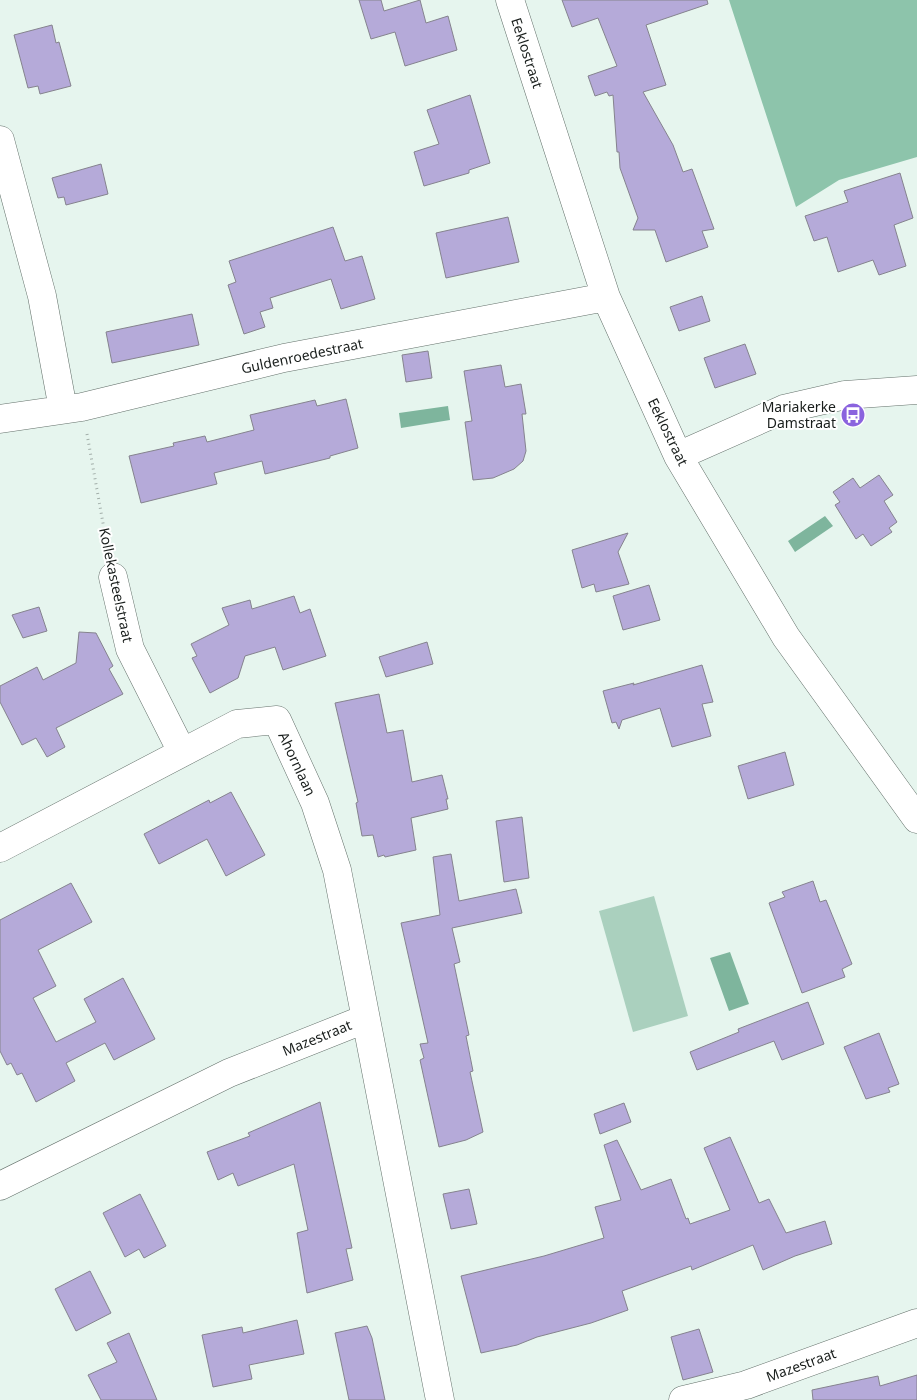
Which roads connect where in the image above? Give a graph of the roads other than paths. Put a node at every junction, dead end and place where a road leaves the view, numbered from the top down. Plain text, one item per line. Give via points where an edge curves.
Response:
1 (510, 0) edge
2 (0, 140) edge
3 (606, 297) junction
4 (917, 390) edge
5 (73, 408) junction
6 (0, 419) edge
7 (678, 456) junction
8 (113, 577) road end
9 (182, 752) junction
10 (917, 819) edge
11 (0, 848) edge
12 (365, 1019) junction
13 (0, 1186) edge
14 (917, 1323) edge
15 (440, 1400) edge
16 (683, 1400) edge

1 - 3 street, Eeklostraat
2 - 5 street
3 - 5 street, Guldenroedestraat via 284,358
3 - 7 street, Eeklostraat
4 - 7 street via 845,395 784,409
5 - 6 street, Guldenroedestraat
7 - 10 street, Eeklostraat via 786,637
8 - 9 street, Kollekasteelstraat via 130,649
9 - 11 street, Ahornlaan
9 - 12 street, Ahornlaan via 237,724 277,720 315,803 337,870
12 - 13 street, Mazestraat via 229,1073
12 - 15 street, Mazestraat
14 - 16 street, Mazestraat via 752,1383

